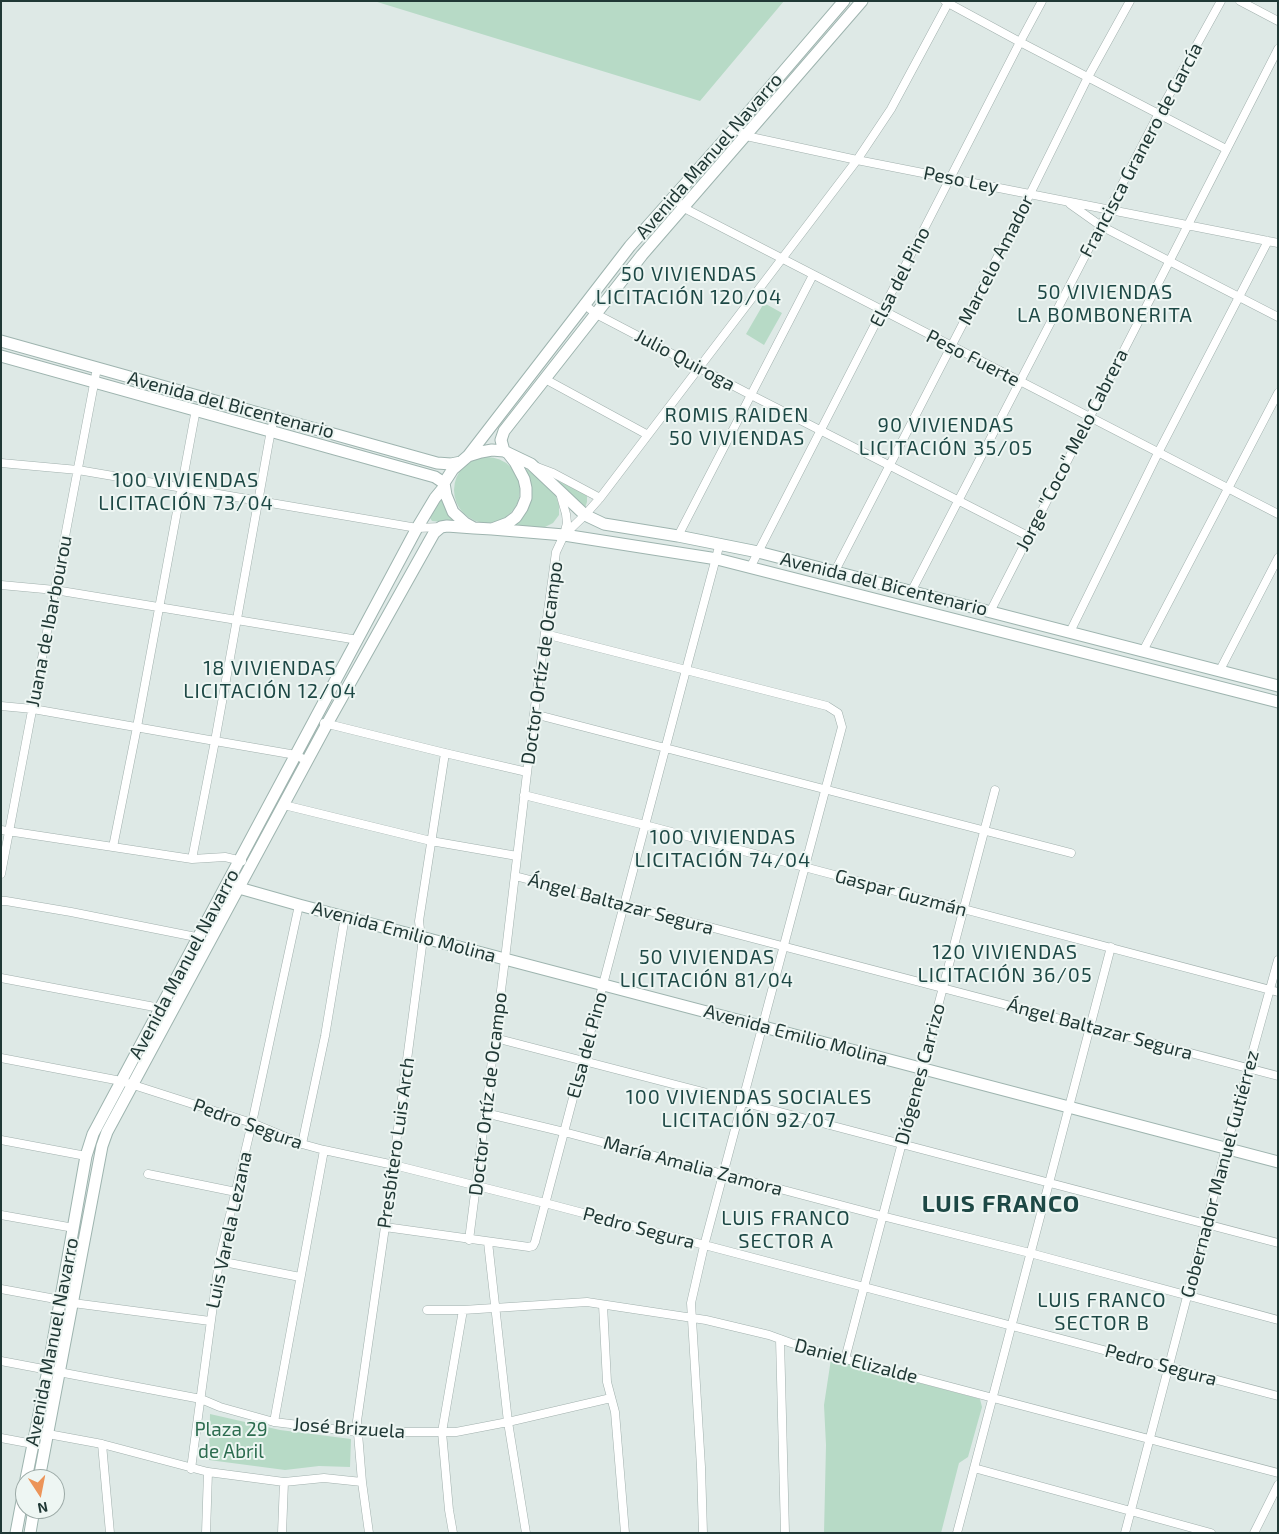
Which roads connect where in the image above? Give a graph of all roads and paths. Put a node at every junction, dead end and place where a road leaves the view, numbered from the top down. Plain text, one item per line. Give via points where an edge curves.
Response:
1 (844, 1) edge
2 (862, 1) edge
3 (1042, 1) edge
4 (1130, 1) edge
5 (1221, 1) edge
6 (1240, 1) edge
7 (946, 2) edge
8 (1278, 22) edge
9 (1020, 42) junction
10 (1278, 49) edge
11 (1088, 77) junction
12 (1159, 113) junction
13 (735, 128) junction
14 (746, 136) junction
15 (1226, 149) junction
16 (857, 160) junction
17 (950, 178) junction
18 (1030, 194) junction
19 (672, 197) junction
20 (1067, 201) junction
21 (684, 208) junction
22 (1109, 210) junction
23 (1187, 225) junction
24 (1101, 226) junction
25 (1268, 241) junction
26 (1278, 242) edge
27 (782, 259) junction
28 (1170, 261) junction
29 (813, 275) junction
30 (1238, 296) junction
31 (584, 304) junction
32 (883, 311) junction
33 (596, 314) junction
34 (1278, 316) edge
35 (1, 341) edge
36 (952, 347) junction
37 (1, 356) edge
38 (97, 368) junction
39 (700, 368) junction
40 (545, 379) junction
41 (94, 382) junction
42 (1020, 382) junction
43 (1278, 393) edge
44 (751, 395) junction
45 (196, 409) junction
46 (275, 416) junction
47 (1089, 417) junction
48 (270, 430) junction
49 (821, 430) junction
50 (648, 435) junction
51 (506, 452) junction
52 (1158, 452) junction
53 (465, 459) junction
54 (1, 463) edge
55 (531, 464) junction
56 (889, 466) junction
57 (78, 470) junction
58 (444, 485) junction
59 (181, 488) junction
60 (1228, 488) junction
61 (558, 490) junction
62 (600, 498) junction
63 (258, 501) junction
64 (958, 501) junction
65 (1278, 514) edge
66 (585, 515) junction
67 (418, 528) junction
68 (441, 528) junction
69 (474, 528) junction
70 (492, 529) junction
71 (564, 535) junction
72 (678, 536) junction
73 (1028, 536) junction
74 (720, 543) junction
75 (758, 552) junction
76 (1278, 558) edge
77 (717, 559) junction
78 (751, 566) junction
79 (835, 571) junction
80 (1, 585) edge
81 (55, 590) junction
82 (912, 592) junction
83 (159, 606) junction
84 (990, 612) junction
85 (236, 620) junction
86 (1070, 632) junction
87 (545, 634) junction
88 (358, 640) junction
89 (1143, 651) junction
90 (686, 670) junction
91 (1220, 670) junction
92 (1278, 686) edge
93 (1278, 702) edge
94 (1, 706) edge
95 (33, 709) junction
96 (534, 714) junction
97 (314, 721) junction
98 (327, 724) junction
99 (137, 727) junction
100 (215, 740) junction
101 (665, 747) junction
102 (445, 753) junction
103 (296, 755) junction
104 (307, 762) junction
105 (527, 772) junction
106 (825, 788) junction
107 (995, 790) dead end
108 (524, 795) junction
109 (284, 805) junction
110 (645, 825) junction
111 (1, 830) edge
112 (984, 830) junction
113 (10, 831) junction
114 (432, 841) junction
115 (113, 847) junction
116 (1071, 853) dead end
117 (517, 856) junction
118 (192, 860) junction
119 (245, 863) junction
120 (804, 868) junction
121 (1, 874) edge
122 (515, 876) junction
123 (234, 885) junction
124 (1, 901) edge
125 (624, 904) junction
126 (299, 905) junction
127 (963, 909) junction
128 (345, 916) junction
129 (421, 936) junction
130 (204, 939) junction
131 (783, 947) junction
132 (1111, 947) junction
133 (505, 959) junction
134 (1278, 960) edge
135 (1, 978) edge
136 (603, 984) junction
137 (943, 988) junction
138 (1274, 991) edge
139 (160, 1008) junction
140 (762, 1025) junction
141 (1089, 1026) junction
142 (495, 1038) junction
143 (1, 1058) edge
144 (582, 1061) junction
145 (922, 1068) junction
146 (1248, 1068) junction
147 (1278, 1076) edge
148 (121, 1080) junction
149 (132, 1084) junction
150 (742, 1102) junction
151 (1068, 1106) junction
152 (485, 1113) junction
153 (252, 1122) junction
154 (564, 1132) junction
155 (1, 1140) edge
156 (302, 1144) junction
157 (902, 1144) junction
158 (1226, 1148) junction
159 (324, 1150) junction
160 (86, 1156) junction
161 (1278, 1162) edge
162 (394, 1165) junction
163 (148, 1174) dead end
164 (723, 1174) junction
165 (1048, 1184) junction
166 (476, 1186) junction
167 (236, 1192) junction
168 (545, 1203) junction
169 (1, 1215) edge
170 (882, 1216) junction
171 (1206, 1224) junction
172 (385, 1227) junction
173 (74, 1228) junction
174 (469, 1240) junction
175 (488, 1242) junction
176 (1278, 1243) edge
177 (704, 1246) junction
178 (1030, 1253) junction
179 (219, 1261) junction
180 (300, 1277) junction
181 (864, 1287) junction
182 (1, 1289) edge
183 (1187, 1296) junction
184 (61, 1300) junction
185 (73, 1304) junction
186 (603, 1304) junction
187 (494, 1308) junction
188 (427, 1310) dead end
189 (463, 1310) junction
190 (691, 1318) junction
191 (1278, 1320) edge
192 (210, 1321) junction
193 (1011, 1326) junction
194 (780, 1339) junction
195 (845, 1358) junction
196 (1, 1361) edge
197 (1168, 1367) junction
198 (48, 1370) junction
199 (60, 1372) junction
200 (1278, 1396) edge
201 (993, 1397) junction
202 (611, 1398) junction
203 (201, 1400) junction
204 (274, 1422) junction
205 (508, 1422) junction
206 (357, 1432) junction
207 (442, 1432) junction
208 (48, 1434) junction
209 (1, 1438) edge
210 (1149, 1439) junction
211 (33, 1444) junction
212 (102, 1444) junction
213 (974, 1468) junction
214 (28, 1469) edge
215 (41, 1469) edge
216 (191, 1469) junction
217 (208, 1472) junction
218 (1278, 1473) edge
219 (284, 1482) junction
220 (362, 1482) junction
221 (1278, 1484) edge
222 (1131, 1511) junction
223 (19, 1519) edge
224 (32, 1519) edge
225 (16, 1533) edge
226 (30, 1533) edge
227 (110, 1533) edge
228 (206, 1533) edge
229 (282, 1533) edge
230 (369, 1533) edge
231 (453, 1533) edge
232 (526, 1533) edge
233 (625, 1533) edge
234 (703, 1533) edge
235 (785, 1533) edge
236 (957, 1533) edge
237 (1125, 1533) edge
238 (1211, 1533) edge
239 (1254, 1533) edge

1 - 13 main road, Avenida Manuel Navarro
2 - 14 main road, Avenida Manuel Navarro
3 - 9 street, Elsa del Pino
4 - 11 street, Marcelo Amador
5 - 12 street, Francisca Granero de García
6 - 8 street
7 - 9 street
7 - 16 street, Doctor Ortíz de Ocampo via 892,109
9 - 11 street
9 - 17 street, Elsa del Pino
10 - 15 street, Jorge "Coco" Melo Cabrera
11 - 12 street
11 - 18 street, Marcelo Amador
12 - 15 street
12 - 22 street, Francisca Granero de García
13 - 14 street, Peso Ley
13 - 19 main road, Avenida Manuel Navarro
14 - 16 street, Peso Ley
14 - 21 main road, Avenida Manuel Navarro
15 - 23 street, Jorge "Coco" Melo Cabrera
16 - 17 street, Peso Ley
16 - 27 street, Doctor Ortíz de Ocampo
17 - 18 street, Peso Ley
17 - 32 street, Elsa del Pino
18 - 20 street, Peso Ley
18 - 36 street, Marcelo Amador
19 - 21 street, Peso Fuerte
19 - 31 main road, Avenida Manuel Navarro
20 - 22 street, Peso Ley
20 - 24 street
21 - 27 street, Peso Fuerte
21 - 33 main road, Avenida Manuel Navarro
22 - 23 street, Peso Ley
22 - 24 street, Francisca Granero de García
23 - 25 street, Peso Ley
23 - 28 street, Jorge "Coco" Melo Cabrera
24 - 28 street
24 - 42 street, Francisca Granero de García
25 - 26 street, Peso Ley
25 - 30 street
27 - 29 street, Peso Fuerte
27 - 39 street, Doctor Ortíz de Ocampo
28 - 30 street
28 - 47 street, Jorge "Coco" Melo Cabrera
29 - 32 street, Peso Fuerte
29 - 44 street
30 - 34 street
30 - 52 street
31 - 33 street, Julio Quiroga
31 - 53 main road, Avenida Manuel Navarro
32 - 36 street, Peso Fuerte
32 - 49 street, Elsa del Pino
33 - 39 street, Julio Quiroga
33 - 40 main road, Avenida Manuel Navarro
35 - 38 main road, Avenida del Bicentenario
36 - 42 street, Peso Fuerte
36 - 56 street, Marcelo Amador
37 - 41 main road, Avenida del Bicentenario
38 - 41 street, Juana de Ibarbourou
38 - 46 main road, Avenida del Bicentenario
39 - 44 street, Julio Quiroga
39 - 50 street, Doctor Ortíz de Ocampo
40 - 50 street
40 - 51 main road, Avenida Manuel Navarro via 504,430 501,440
41 - 45 main road, Avenida del Bicentenario
41 - 57 street, Juana de Ibarbourou
42 - 47 street, Peso Fuerte
42 - 64 street, Francisca Granero de García
43 - 60 street
44 - 49 street, Julio Quiroga
44 - 72 street
45 - 48 main road, Avenida del Bicentenario
45 - 59 street
46 - 48 street
46 - 53 main road, Avenida del Bicentenario via 437,463 451,464
47 - 52 street, Peso Fuerte
47 - 73 street, Jorge "Coco" Melo Cabrera
48 - 58 main road, Avenida del Bicentenario via 435,477
48 - 63 street
49 - 56 street, Julio Quiroga
49 - 75 street, Elsa del Pino
50 - 62 street, Doctor Ortíz de Ocampo
51 - 53 main road via 492,450
51 - 55 main road, Avenida del Bicentenario
51 - 70 main road via 522,474 526,498 516,517
52 - 60 street, Peso Fuerte
52 - 86 street
53 - 58 main road via 453,469
54 - 57 street
55 - 61 main road, Avenida del Bicentenario
55 - 62 street
56 - 64 street, Julio Quiroga
56 - 79 street, Marcelo Amador
57 - 59 street
57 - 81 street, Juana de Ibarbourou
58 - 67 main road, Avenida Manuel Navarro
58 - 69 main road via 453,512
59 - 63 street
59 - 83 street
60 - 65 street, Peso Fuerte
60 - 89 street
61 - 66 main road, Avenida del Bicentenario
61 - 71 street via 565,505 567,523
62 - 66 street, Doctor Ortíz de Ocampo
63 - 67 street
63 - 85 street
64 - 73 street, Julio Quiroga
64 - 82 street, Francisca Granero de García
66 - 71 street, Doctor Ortíz de Ocampo
66 - 72 main road, Avenida del Bicentenario via 604,524
67 - 68 street
67 - 88 main road, Avenida Manuel Navarro
68 - 69 main road
68 - 98 main road, Avenida Manuel Navarro via 428,543
69 - 70 main road
70 - 71 main road, Avenida del Bicentenario
71 - 77 main road, Avenida del Bicentenario
71 - 87 street, Doctor Ortíz de Ocampo via 556,552
72 - 74 main road, Avenida del Bicentenario
73 - 84 street, Jorge "Coco" Melo Cabrera
74 - 75 main road, Avenida del Bicentenario
74 - 77 street, Elsa del Pino
75 - 78 street, Elsa del Pino
75 - 79 main road, Avenida del Bicentenario
76 - 91 street
77 - 78 main road, Avenida del Bicentenario
77 - 90 street, Elsa del Pino
78 - 93 main road, Avenida del Bicentenario
79 - 82 main road, Avenida del Bicentenario
80 - 81 street
81 - 83 street
81 - 95 street, Juana de Ibarbourou
82 - 84 main road, Avenida del Bicentenario
83 - 85 street
83 - 99 street
84 - 86 main road, Avenida del Bicentenario
85 - 88 street
85 - 100 street
86 - 89 main road, Avenida del Bicentenario
87 - 90 street
87 - 96 street, Doctor Ortíz de Ocampo
88 - 97 main road, Avenida Manuel Navarro
89 - 91 main road, Avenida del Bicentenario
90 - 101 street, Elsa del Pino
90 - 106 street via 827,706 838,713 842,726
91 - 92 main road, Avenida del Bicentenario
94 - 95 street
95 - 99 street
95 - 113 street, Juana de Ibarbourou
96 - 101 street
96 - 105 street, Doctor Ortíz de Ocampo
97 - 98 street
97 - 103 main road, Avenida Manuel Navarro
98 - 102 street
98 - 104 main road, Avenida Manuel Navarro
99 - 100 street
99 - 115 street
100 - 103 street
100 - 118 street
101 - 106 street
101 - 110 street, Elsa del Pino
102 - 105 street
102 - 114 street, Presbítero Luis Arch
103 - 104 street
103 - 119 main road, Avenida Manuel Navarro
104 - 109 main road, Avenida Manuel Navarro
105 - 108 street, Doctor Ortíz de Ocampo
106 - 112 street
106 - 120 street
107 - 112 street, Diógenes Carrizo
108 - 110 street, Gaspar Guzmán
108 - 117 street, Doctor Ortíz de Ocampo
109 - 114 street, Ángel Baltazar Segura
109 - 119 main road, Avenida Manuel Navarro
110 - 120 street, Gaspar Guzmán
110 - 125 street, Elsa del Pino
111 - 113 street
112 - 116 street
112 - 127 street, Diógenes Carrizo
113 - 115 street
113 - 121 street, Juana de Ibarbourou
114 - 117 street, Ángel Baltazar Segura
114 - 129 street, Presbítero Luis Arch via 419,921
115 - 118 street
117 - 122 street, Doctor Ortíz de Ocampo
118 - 119 street via 225,857
119 - 123 main road, Avenida Manuel Navarro
120 - 127 street, Gaspar Guzmán
120 - 131 street
122 - 125 street, Ángel Baltazar Segura
122 - 133 street, Doctor Ortíz de Ocampo
123 - 126 main road, Avenida Emilio Molina
123 - 130 main road, Avenida Manuel Navarro
124 - 130 street
125 - 131 street, Ángel Baltazar Segura
125 - 136 street, Elsa del Pino
126 - 128 main road, Avenida Emilio Molina
126 - 153 street, Luis Varela Lezana
127 - 132 street, Gaspar Guzmán
127 - 137 street, Diógenes Carrizo
128 - 129 main road, Avenida Emilio Molina
128 - 156 street via 325,1036
129 - 133 main road, Avenida Emilio Molina
129 - 162 street, Presbítero Luis Arch
130 - 139 main road, Avenida Manuel Navarro
130 - 149 main road, Avenida Manuel Navarro
131 - 137 street, Ángel Baltazar Segura
131 - 140 street
132 - 138 street, Gaspar Guzmán
132 - 141 street
133 - 136 main road, Avenida Emilio Molina
133 - 142 street, Doctor Ortíz de Ocampo
134 - 138 street, Gobernador Manuel Gutiérrez
135 - 139 street
136 - 140 main road, Avenida Emilio Molina
136 - 144 street, Elsa del Pino
137 - 141 street, Ángel Baltazar Segura
137 - 145 street, Diógenes Carrizo
138 - 146 street, Gobernador Manuel Gutiérrez
139 - 148 main road, Avenida Manuel Navarro
140 - 145 main road, Avenida Emilio Molina
140 - 150 street
141 - 146 street, Ángel Baltazar Segura
141 - 151 street
142 - 144 street
142 - 152 street, Doctor Ortíz de Ocampo
143 - 148 street, Pedro Segura
144 - 150 street
144 - 154 street, Elsa del Pino
145 - 151 main road, Avenida Emilio Molina
145 - 157 street, Diógenes Carrizo
146 - 147 street, Ángel Baltazar Segura
146 - 158 street, Gobernador Manuel Gutiérrez
148 - 149 street, Pedro Segura
148 - 160 main road, Avenida Manuel Navarro via 93,1134
149 - 153 street, Pedro Segura
149 - 185 main road, Avenida Manuel Navarro via 102,1146
150 - 157 street
150 - 164 street
151 - 158 main road, Avenida Emilio Molina
151 - 165 street
152 - 154 street, María Amalia Zamora
152 - 166 street, Doctor Ortíz de Ocampo
153 - 156 street, Pedro Segura
153 - 167 street, Luis Varela Lezana
154 - 164 street, María Amalia Zamora
154 - 168 street, Elsa del Pino
155 - 160 street
156 - 159 street, Pedro Segura
157 - 165 street
157 - 170 street, Diógenes Carrizo
158 - 161 main road, Avenida Emilio Molina
158 - 171 street, Gobernador Manuel Gutiérrez
159 - 162 street, Pedro Segura
159 - 180 street
160 - 173 main road, Avenida Manuel Navarro
162 - 166 street, Pedro Segura
162 - 172 street, Presbítero Luis Arch
163 - 167 street
164 - 170 street, María Amalia Zamora
164 - 177 street
165 - 171 street
165 - 178 street
166 - 168 street, Pedro Segura
166 - 174 street, Doctor Ortíz de Ocampo
167 - 179 street, Luis Varela Lezana
168 - 175 street, Elsa del Pino via 533,1246
168 - 177 street, Pedro Segura
169 - 173 street
170 - 178 street, María Amalia Zamora
170 - 181 street, Diógenes Carrizo
171 - 176 street
171 - 183 street, Gobernador Manuel Gutiérrez
172 - 174 street
172 - 206 street, Presbítero Luis Arch
173 - 184 main road, Avenida Manuel Navarro
174 - 175 street
175 - 187 street
177 - 181 street, Pedro Segura
177 - 190 street via 691,1303
178 - 183 street, María Amalia Zamora
178 - 193 street
179 - 180 street
179 - 192 street, Luis Varela Lezana
180 - 204 street
181 - 193 street, Pedro Segura
181 - 195 street, Diógenes Carrizo
182 - 184 street
183 - 191 street, María Amalia Zamora
183 - 197 street, Gobernador Manuel Gutiérrez
184 - 185 street
184 - 198 main road, Avenida Manuel Navarro
185 - 192 street
185 - 199 main road, Avenida Manuel Navarro
186 - 187 street, Daniel Elizalde via 587,1302
186 - 190 street, Daniel Elizalde
186 - 202 street
187 - 189 street, Daniel Elizalde
187 - 205 street
188 - 189 street, Daniel Elizalde
189 - 207 street
190 - 194 street, Daniel Elizalde
190 - 234 street
192 - 203 street, Luis Varela Lezana
193 - 197 street, Pedro Segura
193 - 201 street
194 - 195 street, Daniel Elizalde
194 - 235 street
195 - 201 street, Daniel Elizalde
196 - 198 street, José Brizuela
197 - 200 street, Pedro Segura
197 - 210 street, Gobernador Manuel Gutiérrez
198 - 199 street, José Brizuela
198 - 211 main road, Avenida Manuel Navarro
199 - 203 street, José Brizuela
199 - 208 main road, Avenida Manuel Navarro
201 - 210 street, Daniel Elizalde
201 - 213 street
202 - 205 street, José Brizuela
202 - 233 street via 615,1412
203 - 204 street, José Brizuela
203 - 216 street, Luis Varela Lezana
204 - 206 street, José Brizuela
205 - 207 street, José Brizuela
205 - 232 street
206 - 207 street, José Brizuela
206 - 220 street, Presbítero Luis Arch
207 - 231 street
208 - 211 street
208 - 212 street
208 - 215 main road, Avenida Manuel Navarro
209 - 211 street
210 - 218 street, Daniel Elizalde
210 - 222 street, Gobernador Manuel Gutiérrez
211 - 214 main road, Avenida Manuel Navarro
212 - 216 street
212 - 227 street
213 - 222 street
213 - 236 street
216 - 217 street
217 - 219 street
217 - 228 street
219 - 220 street via 324,1478
219 - 229 street
220 - 230 street, Presbítero Luis Arch
221 - 239 street
222 - 237 street, Gobernador Manuel Gutiérrez
222 - 238 street
223 - 225 main road
224 - 226 main road

